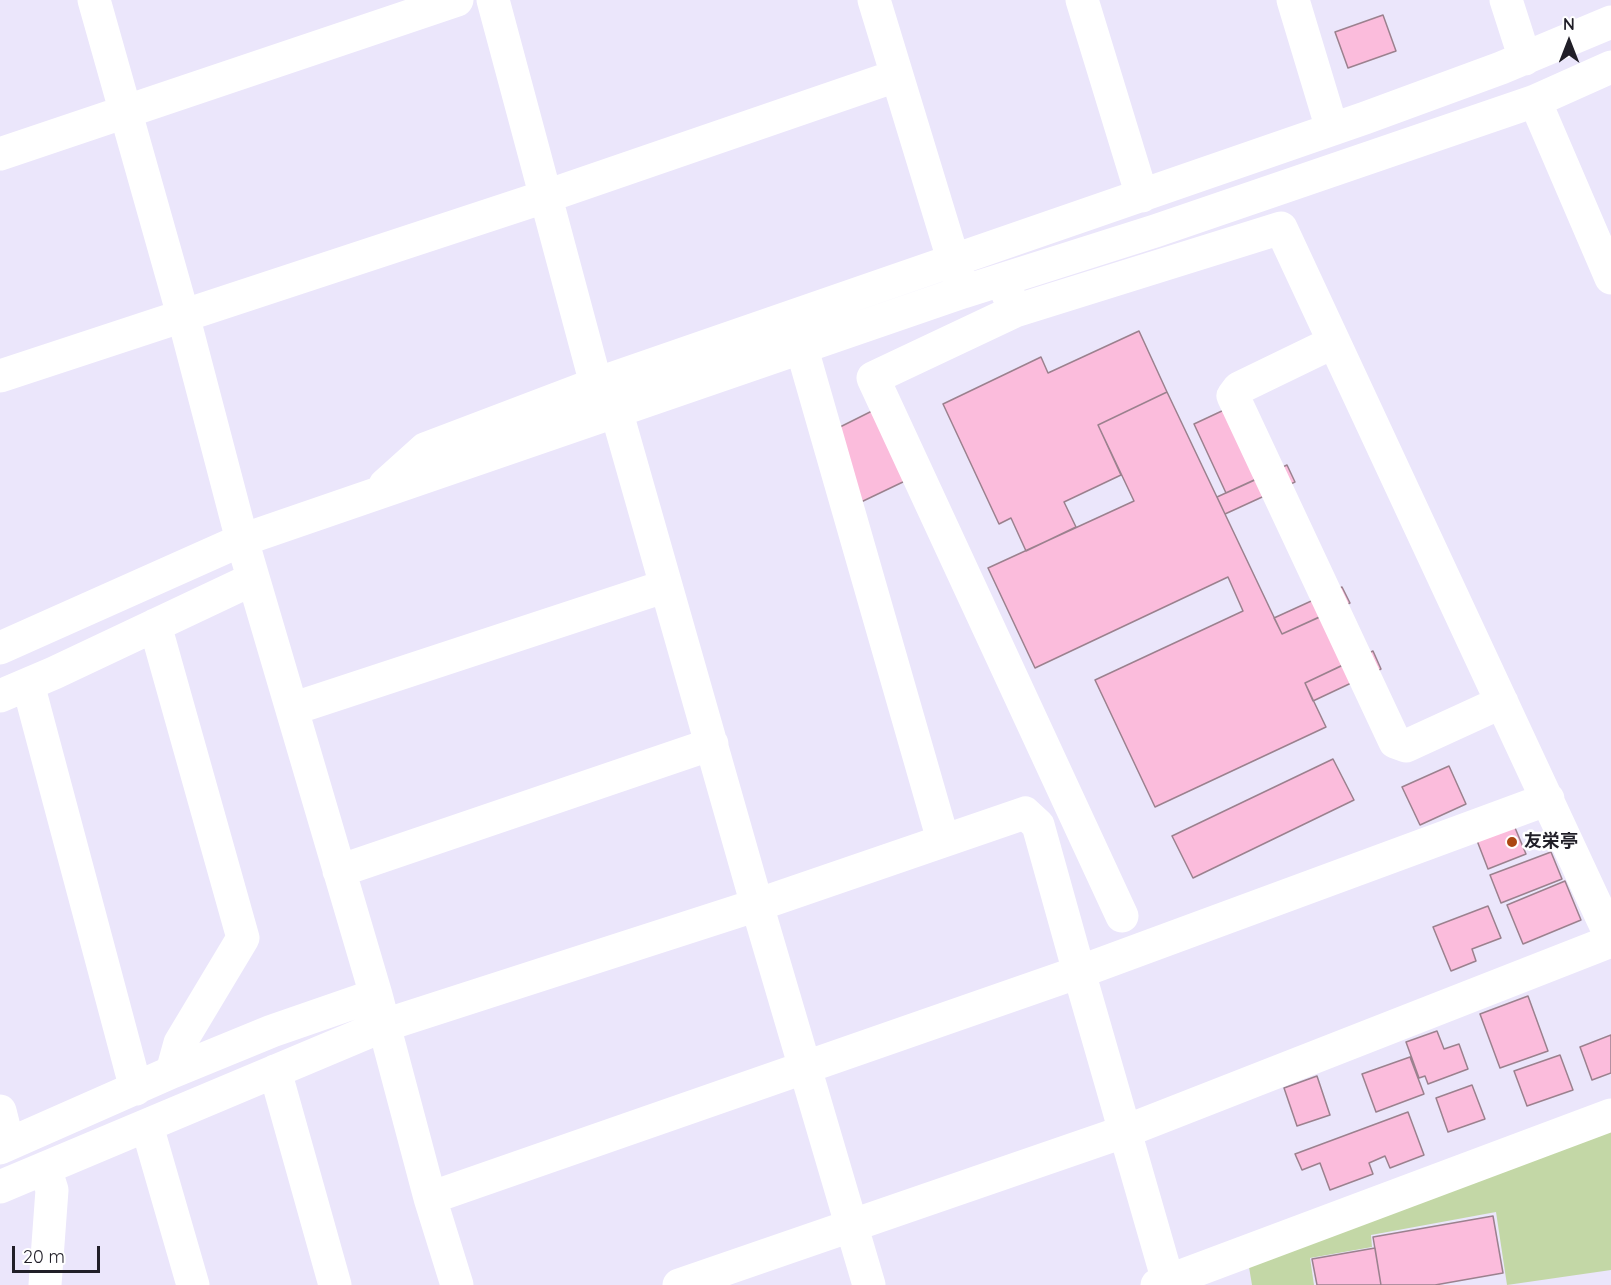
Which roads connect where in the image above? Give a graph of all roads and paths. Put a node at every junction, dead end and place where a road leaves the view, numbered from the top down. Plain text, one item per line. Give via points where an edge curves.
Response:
1 (94, 0) edge
2 (457, 0) edge
3 (493, 0) edge
4 (874, 0) edge
5 (1082, 0) edge
6 (1293, 0) edge
7 (1506, 0) edge
8 (1611, 22) edge
9 (1525, 58) junction
10 (1611, 67) edge
11 (896, 76) junction
12 (1535, 101) junction
13 (126, 112) junction
14 (1332, 129) junction
15 (0, 154) edge
16 (1142, 196) junction
17 (544, 197) junction
18 (953, 261) junction
19 (1611, 278) edge
20 (1002, 280) junction
21 (963, 292) junction
22 (1015, 311) junction
23 (183, 315) junction
24 (1334, 342) junction
25 (802, 349) junction
26 (0, 376) edge
27 (596, 384) junction
28 (616, 411) junction
29 (375, 494) junction
30 (242, 540) junction
31 (253, 579) junction
32 (666, 586) junction
33 (155, 625) junction
34 (0, 648) edge
35 (14, 690) edge
36 (1502, 702) junction
37 (292, 709) junction
38 (712, 744) junction
39 (1548, 799) junction
40 (943, 840) junction
41 (339, 871) junction
42 (757, 905) junction
43 (1122, 916) dead end
44 (1611, 937) edge
45 (1611, 941) edge
46 (1079, 972) junction
47 (380, 1010) junction
48 (806, 1068) junction
49 (274, 1071) junction
50 (172, 1072) junction
51 (136, 1089) junction
52 (0, 1111) edge
53 (1611, 1115) edge
54 (147, 1126) junction
55 (1126, 1131) junction
56 (4, 1145) edge
57 (45, 1168) junction
58 (0, 1187) edge
59 (430, 1198) junction
60 (852, 1226) junction
61 (1234, 1272) edge
62 (1162, 1283) edge
63 (45, 1285) edge
64 (193, 1285) edge
65 (335, 1285) edge
66 (457, 1285) edge
67 (680, 1285) edge
68 (869, 1285) edge

1 - 13 street
2 - 13 street
3 - 17 street
4 - 11 street
5 - 16 street
6 - 14 street
7 - 9 street
8 - 9 street
9 - 14 street
10 - 12 street
11 - 17 street
11 - 18 street
12 - 19 street
12 - 20 street
13 - 15 street
13 - 23 street
14 - 16 street
16 - 18 street
17 - 23 street
17 - 27 street
18 - 21 street
18 - 27 street
20 - 21 street
20 - 22 street
21 - 25 street
22 - 24 street via 1281,228
22 - 43 street via 873,378
23 - 26 street
23 - 30 street
24 - 36 street
24 - 36 street via 1239,388 1233,396 1395,742 1406,746
25 - 28 street
25 - 40 street
27 - 29 street via 425,449
28 - 29 street
28 - 32 street
29 - 30 street
30 - 31 street
30 - 34 street
31 - 33 street
31 - 37 street
32 - 37 street
32 - 38 street
33 - 35 street
33 - 50 street via 243,938 180,1043
35 - 51 street
36 - 39 street
37 - 41 street
38 - 41 street
38 - 42 street
39 - 44 street
39 - 46 street
40 - 42 street
40 - 46 street via 1025,813 1038,825
41 - 47 street
42 - 47 street
42 - 48 street
45 - 55 street
46 - 48 street
46 - 55 street
47 - 49 street
47 - 50 street via 272,1031
47 - 59 street
48 - 59 street
48 - 60 street
49 - 54 street
49 - 65 street
50 - 51 street
51 - 56 street
52 - 56 street
53 - 61 street
54 - 57 street
54 - 64 street
55 - 60 street
55 - 62 street
57 - 58 street
57 - 63 street via 52,1190
59 - 66 street
60 - 67 street
60 - 68 street
61 - 62 street

